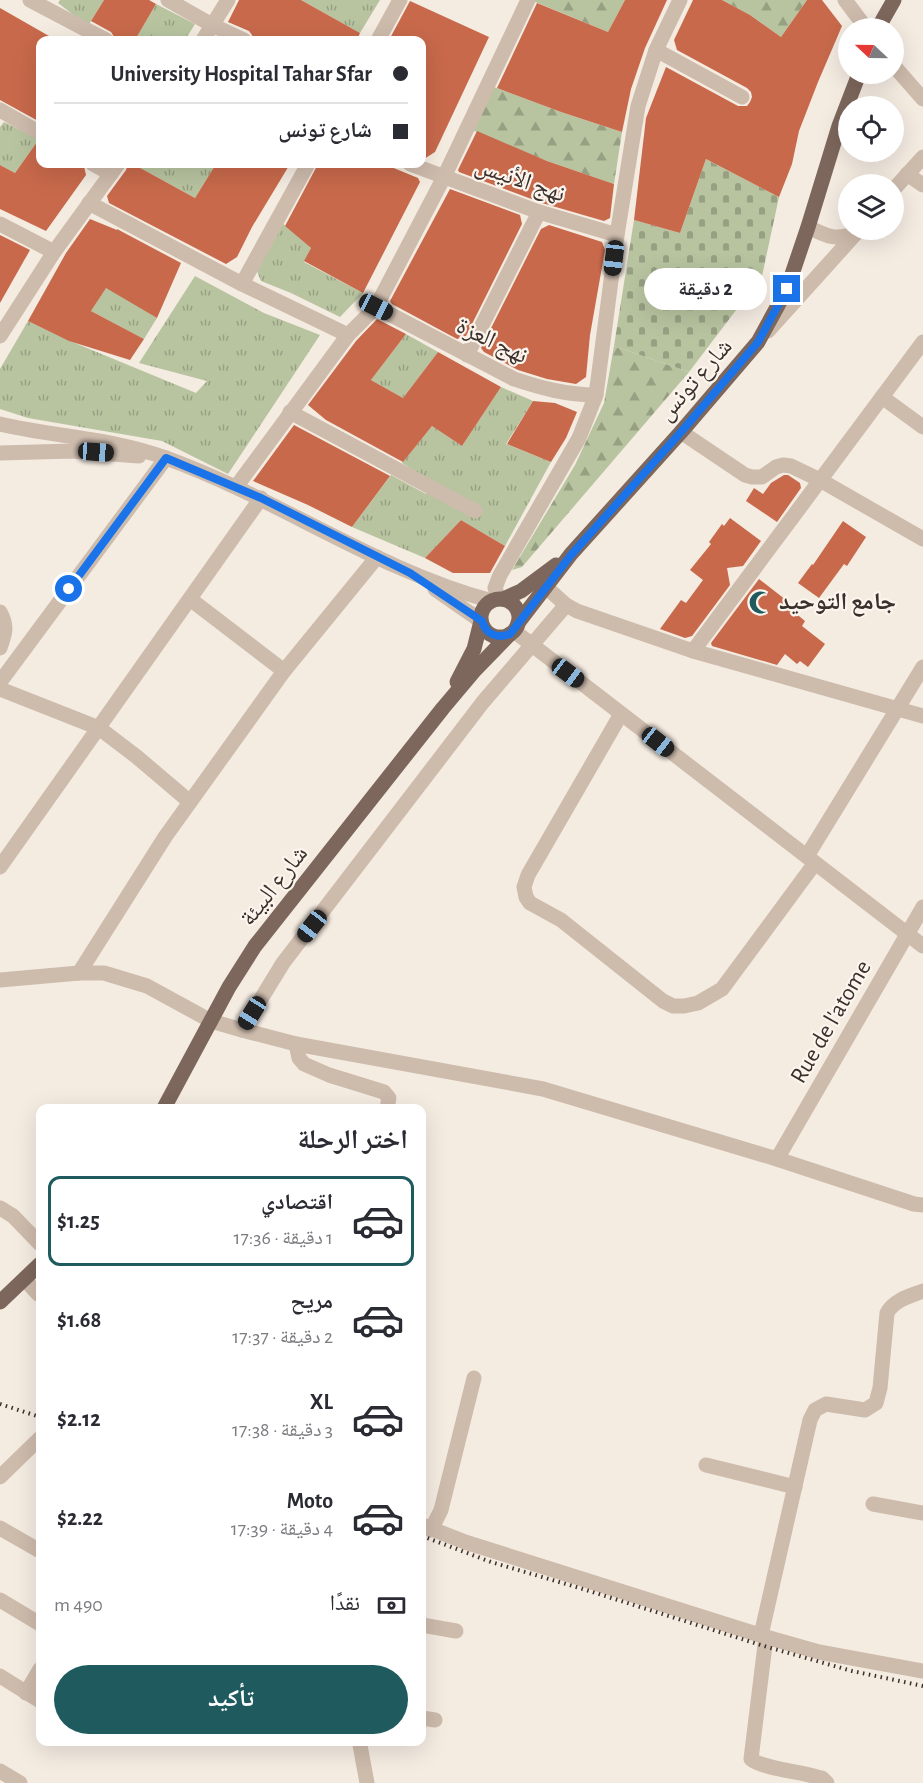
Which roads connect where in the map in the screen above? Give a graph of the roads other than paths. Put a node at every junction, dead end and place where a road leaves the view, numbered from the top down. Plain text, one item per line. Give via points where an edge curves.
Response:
1 (30, 0) edge
2 (168, 0) edge
3 (228, 0) edge
4 (400, 0) edge
5 (528, 0) edge
6 (680, 0) edge
7 (845, 0) edge
8 (894, 0) edge
9 (858, 18) edge
10 (884, 18) edge
11 (212, 25) junction
12 (98, 36) edge
13 (205, 36) edge
14 (235, 36) edge
15 (380, 36) edge
16 (656, 50) junction
17 (904, 77) edge
18 (855, 84) edge
19 (742, 97) dead end
20 (923, 99) edge
21 (0, 110) edge
22 (36, 131) edge
23 (923, 157) edge
24 (306, 168) edge
25 (420, 168) edge
26 (115, 169) edge
27 (907, 174) junction
28 (444, 177) junction
29 (904, 177) edge
30 (923, 185) edge
31 (89, 203) junction
32 (539, 212) junction
33 (0, 224) edge
34 (808, 226) junction
35 (617, 235) junction
36 (838, 239) edge
37 (850, 240) edge
38 (54, 252) junction
39 (242, 284) junction
40 (376, 307) junction
41 (348, 335) junction
42 (0, 336) edge
43 (758, 342) junction
44 (923, 342) edge
45 (468, 355) junction
46 (596, 395) junction
47 (882, 398) junction
48 (291, 412) junction
49 (0, 424) edge
50 (923, 427) edge
51 (681, 432) junction
52 (0, 453) edge
53 (166, 458) junction
54 (820, 480) junction
55 (237, 487) junction
56 (261, 498) junction
57 (475, 511) dead end
58 (923, 539) edge
59 (571, 555) junction
60 (377, 557) junction
61 (410, 573) junction
62 (546, 587) junction
63 (190, 598) junction
64 (498, 600) junction
65 (566, 605) junction
66 (0, 612) edge
67 (482, 621) junction
68 (514, 629) junction
69 (532, 646) junction
70 (0, 648) edge
71 (693, 651) junction
72 (923, 667) edge
73 (284, 670) junction
74 (0, 682) edge
75 (0, 689) edge
76 (443, 708) junction
77 (897, 710) junction
78 (621, 714) junction
79 (923, 716) edge
80 (99, 728) junction
81 (190, 802) junction
82 (811, 860) junction
83 (0, 867) edge
84 (923, 907) edge
85 (908, 934) junction
86 (923, 946) edge
87 (79, 973) junction
88 (0, 980) edge
89 (211, 1021) junction
90 (242, 1030) junction
91 (296, 1044) junction
92 (166, 1104) edge
93 (388, 1104) edge
94 (777, 1159) junction
95 (923, 1205) edge
96 (0, 1208) edge
97 (36, 1240) edge
98 (36, 1268) edge
99 (25, 1280) junction
100 (923, 1291) edge
101 (36, 1292) edge
102 (0, 1302) edge
103 (474, 1378) dead end
104 (36, 1442) edge
105 (706, 1465) dead end
106 (0, 1477) edge
107 (795, 1487) junction
108 (873, 1504) dead end
109 (923, 1513) edge
110 (0, 1528) edge
111 (426, 1528) edge
112 (36, 1543) edge
113 (0, 1600) edge
114 (36, 1622) edge
115 (426, 1627) edge
116 (456, 1631) dead end
117 (763, 1636) junction
118 (923, 1671) edge
119 (0, 1676) edge
120 (36, 1676) edge
121 (26, 1693) junction
122 (36, 1699) edge
123 (360, 1746) edge
124 (0, 1771) edge
125 (20, 1783) edge
126 (367, 1783) edge
127 (827, 1783) edge

1 - 12 street
2 - 11 street
3 - 11 street
4 - 15 street
5 - 28 street
6 - 16 street
7 - 9 street
8 - 10 main road
11 - 13 street
11 - 14 street
16 - 19 street
16 - 35 street via 638,106
17 - 20 street
18 - 34 main road, شارع تونس
21 - 22 street
23 - 27 street
24 - 39 street
25 - 28 street, نهج الأنيس
26 - 31 street
27 - 29 street
27 - 30 street
28 - 32 street, نهج الأنيس
28 - 40 street
31 - 38 street
31 - 39 street
32 - 35 street, نهج الأنيس
32 - 45 street
33 - 38 street
34 - 36 street
34 - 43 main road, شارع تونس via 787,289
35 - 46 street
37 - 43 street
38 - 42 street
39 - 41 street
40 - 41 street
40 - 45 street, نهج العزة
41 - 48 street
43 - 51 main road, شارع تونس
44 - 47 street
45 - 46 street, نهج العزة via 514,379 575,395
46 - 64 street via 579,438 500,575 495,588
47 - 50 street
47 - 54 street
48 - 55 street
48 - 57 street
49 - 53 street via 121,444
51 - 54 street via 745,475 762,477 783,465
51 - 59 main road, شارع تونس
52 - 53 street via 72,451
53 - 55 street
53 - 74 street
54 - 58 street
54 - 71 street
55 - 56 street
56 - 60 street
56 - 63 street
59 - 62 main road, شارع تونس
59 - 64 main road, شارع تونس via 521,591
60 - 61 street
60 - 73 street
61 - 64 street via 462,593
61 - 67 street
62 - 65 street
62 - 68 main road, شارع تونس
63 - 73 street
63 - 80 street
64 - 67 main road via 483,609
64 - 68 main road via 514,605 519,616
65 - 69 street
65 - 71 street
66 - 70 street via 7,630
67 - 68 main road via 492,635 504,637
67 - 76 main road, شارع البيئة via 474,650
68 - 69 street
68 - 76 main road, شارع البيئة
69 - 78 street
69 - 90 street via 483,702 283,963
71 - 77 street
72 - 77 street
73 - 81 street
75 - 80 street
76 - 89 main road, شارع البيئة via 255,946
77 - 79 street
77 - 82 street
78 - 82 street
78 - 82 street via 528,874 524,887 530,903 561,920 663,1001 684,1006 698,1003 722,988
80 - 81 street
80 - 83 street
81 - 87 street
82 - 85 street
84 - 85 street, Rue de l'atome
85 - 86 street
85 - 94 street, Rue de l'atome
87 - 88 street
87 - 89 street via 104,973 134,981
89 - 90 street
89 - 92 main road, شارع البيئة
90 - 91 street
91 - 93 street via 304,1064 384,1092
91 - 94 street via 543,1089
94 - 95 street
96 - 97 street
98 - 99 main road
99 - 101 street
99 - 102 main road
100 - 107 street via 896,1303 887,1313 876,1403 866,1410 826,1404 815,1410
103 - 111 street via 441,1509
104 - 106 street
105 - 107 street
107 - 117 street
108 - 109 street
110 - 112 street
111 - 117 street
113 - 114 street
115 - 116 street
117 - 118 street via 819,1652
117 - 127 street via 752,1761 813,1775
119 - 121 street
120 - 121 street
121 - 122 street
123 - 126 street
124 - 125 street

